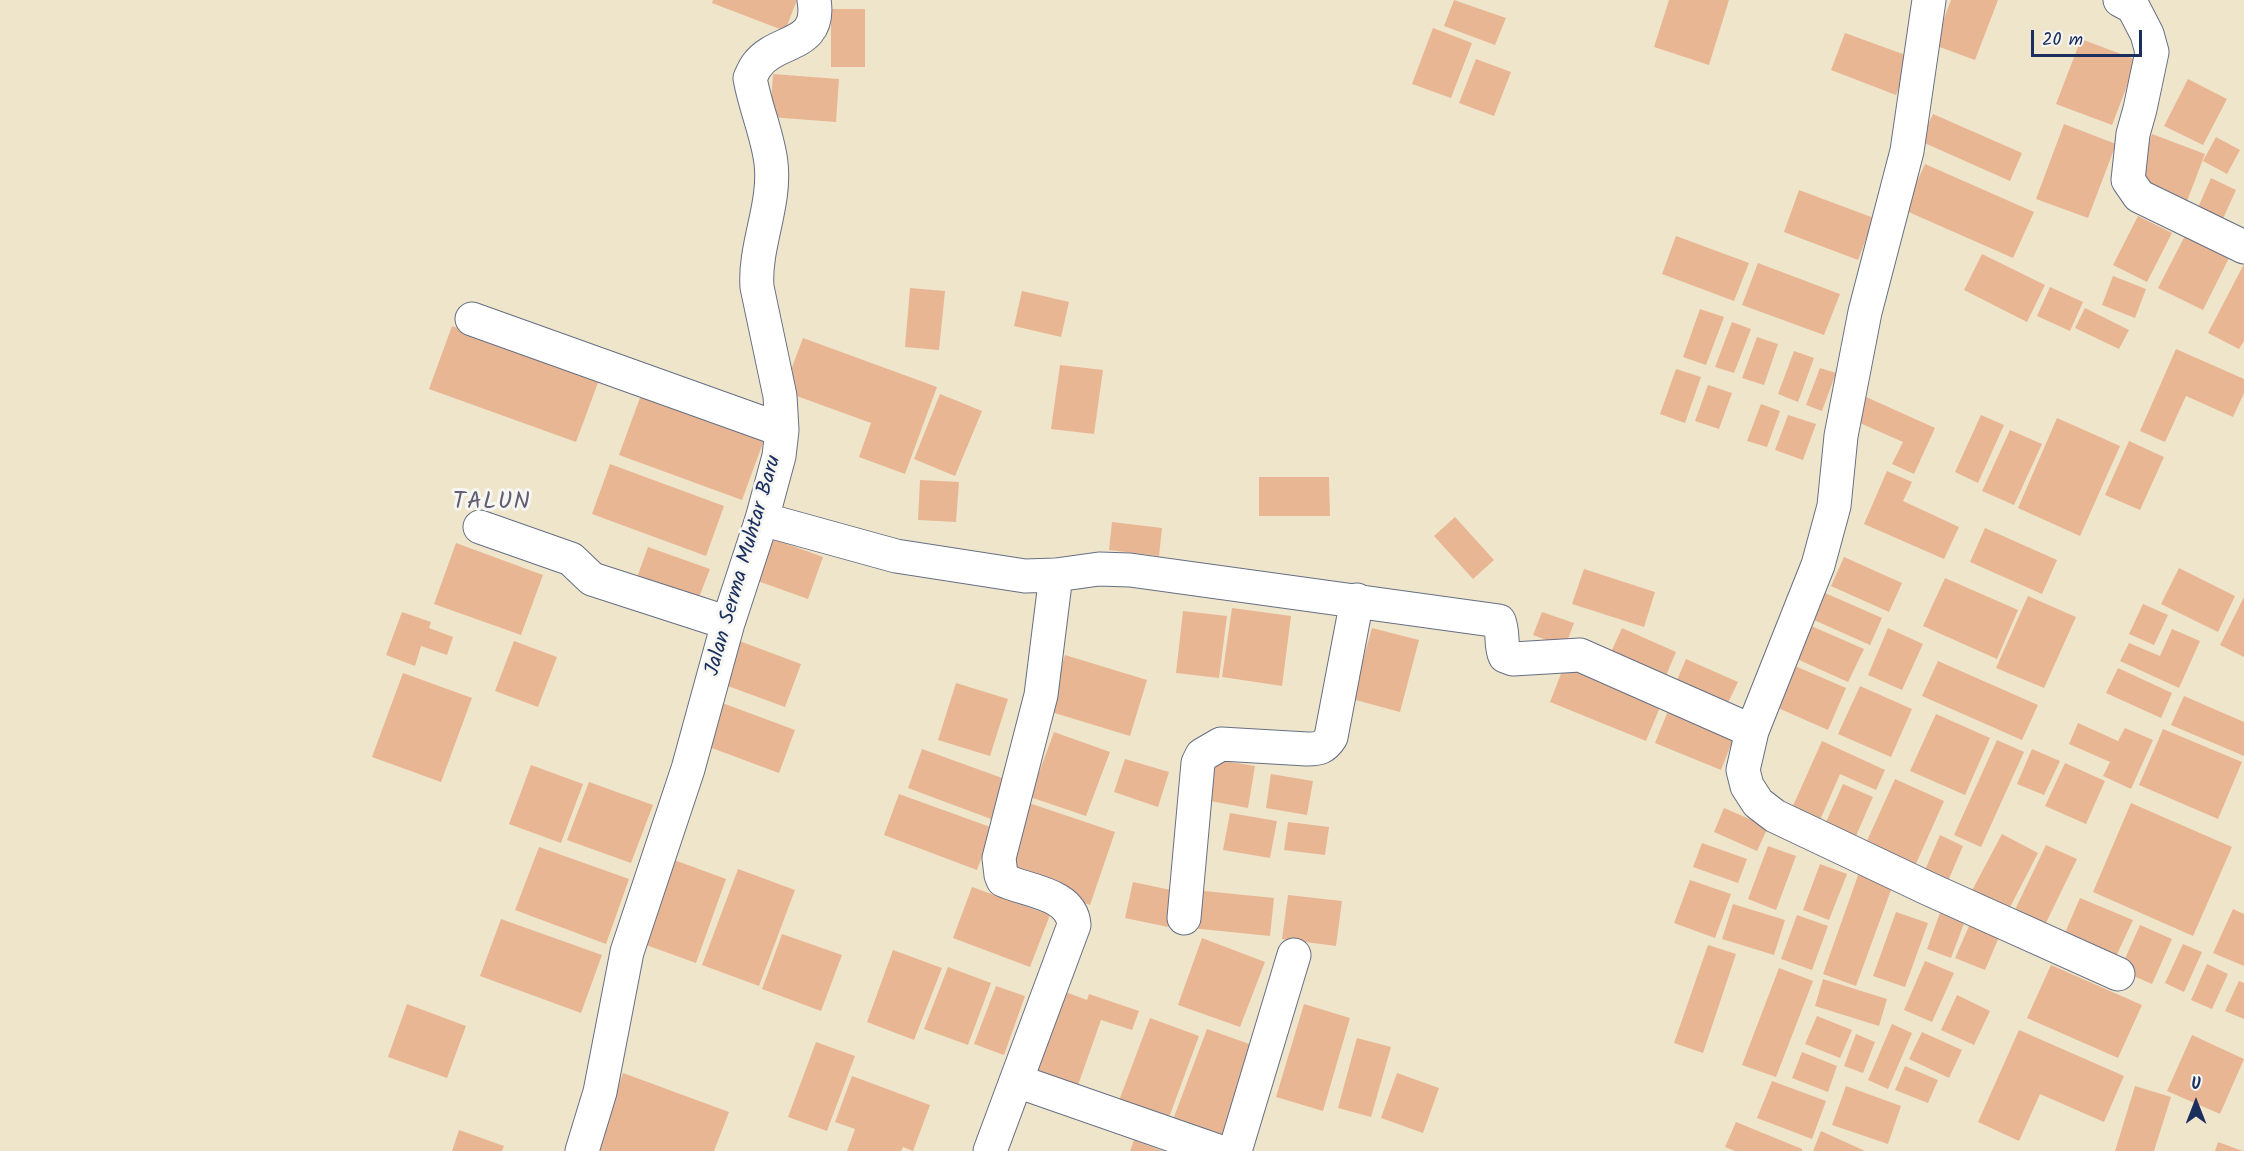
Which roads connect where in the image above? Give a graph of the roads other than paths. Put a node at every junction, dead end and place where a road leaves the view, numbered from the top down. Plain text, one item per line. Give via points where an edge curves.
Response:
1 (813, 0) edge
2 (1929, 0) edge
3 (2120, 0) edge
4 (2244, 248) edge
5 (472, 319) dead end
6 (782, 430) junction
7 (762, 519) junction
8 (480, 527) dead end
9 (1056, 575) junction
10 (1357, 600) junction
11 (728, 623) junction
12 (1752, 731) junction
13 (1184, 918) dead end
14 (1294, 955) dead end
15 (2118, 974) dead end
16 (1017, 1081) junction
17 (582, 1151) edge
18 (990, 1151) edge
19 (1218, 1151) edge
20 (1235, 1151) edge

1 - 6 street, Jalan Serma Muhtar Baru via 814,22 806,35 770,55 757,65 750,78 771,164 768,207 756,270 780,396
2 - 12 street via 1907,151 1865,312 1841,436 1834,506 1818,565
3 - 4 street via 2133,7 2152,52 2133,134 2128,180 2131,188 2139,196
5 - 6 street
6 - 7 street, Jalan Serma Muhtar Baru
7 - 9 street via 896,556 1025,576
7 - 11 street, Jalan Serma Muhtar Baru
8 - 11 street via 571,559 592,579
9 - 10 street via 1099,569 1130,570
9 - 16 street via 1041,694 999,867 1003,880 1060,901 1074,916 1074,925
10 - 12 street via 1499,621 1505,656 1513,659 1580,655
10 - 13 street via 1331,737 1325,746 1307,749 1221,744 1202,755 1198,763
11 - 17 street, Jalan Serma Muhtar Baru via 688,769 627,952 600,1092
12 - 15 street via 1743,770 1747,786 1758,803 1775,816
14 - 20 street
16 - 18 street
16 - 19 street

